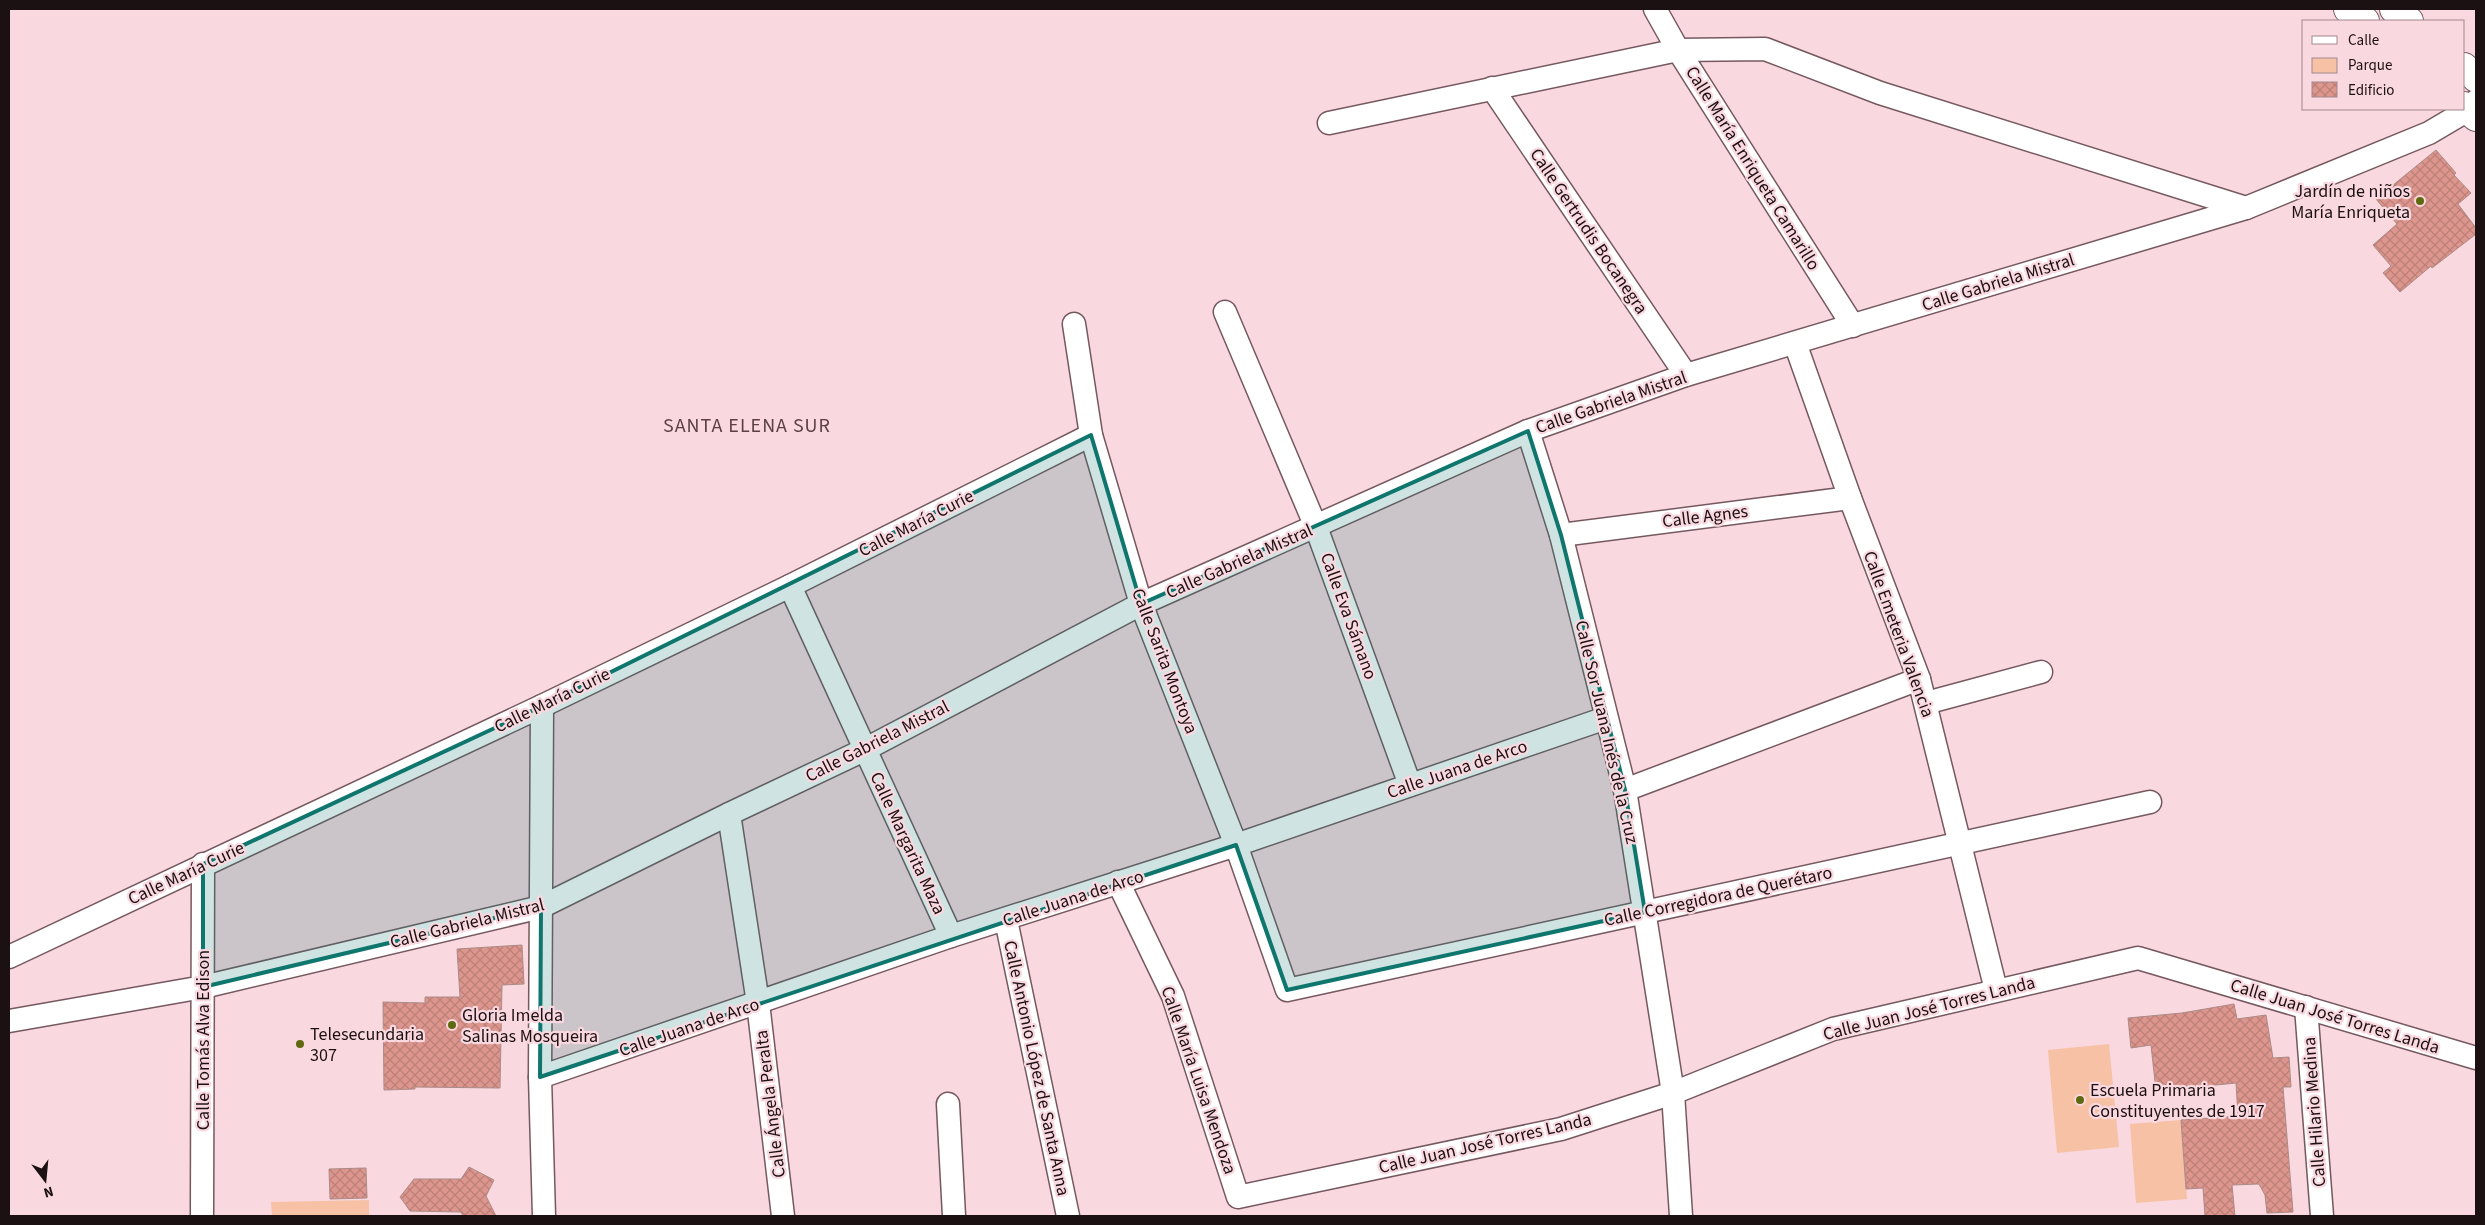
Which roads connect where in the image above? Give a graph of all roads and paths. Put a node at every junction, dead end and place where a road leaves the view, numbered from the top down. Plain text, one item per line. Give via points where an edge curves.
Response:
1 (1655, 9) edge
2 (2348, 9) edge
3 (2394, 9) edge
4 (2364, 20) edge
5 (2408, 20) edge
6 (1678, 50) junction
7 (2465, 68) edge
8 (2476, 78) edge
9 (1492, 88) junction
10 (2471, 108) edge
11 (1329, 123) dead end
12 (2246, 208) junction
13 (1225, 312) dead end
14 (1074, 324) dead end
15 (1853, 326) junction
16 (1795, 343) junction
17 (1686, 375) junction
18 (1528, 431) junction
19 (1091, 435) junction
20 (1850, 498) junction
21 (1316, 527) junction
22 (1560, 535) junction
23 (790, 586) junction
24 (1141, 604) junction
25 (2041, 672) dead end
26 (1919, 679) junction
27 (1926, 703) junction
28 (542, 706) junction
29 (1606, 718) junction
30 (864, 750) junction
31 (1410, 785) junction
32 (1625, 790) junction
33 (2150, 802) dead end
34 (729, 814) junction
35 (1961, 843) junction
36 (1236, 845) junction
37 (203, 864) junction
38 (1118, 882) junction
39 (541, 908) junction
40 (1645, 912) junction
41 (1006, 920) junction
42 (951, 936) junction
43 (9, 957) edge
44 (202, 987) junction
45 (1287, 990) joint
46 (1996, 990) junction
47 (758, 1004) junction
48 (2306, 1007) junction
49 (9, 1021) edge
50 (2476, 1058) edge
51 (540, 1077) junction
52 (1673, 1094) junction
53 (948, 1104) dead end
54 (1238, 1197) joint
55 (202, 1216) edge
56 (544, 1216) edge
57 (783, 1216) edge
58 (954, 1216) edge
59 (1068, 1216) edge
60 (1681, 1216) edge
61 (2322, 1216) edge

1 - 6 street, Calle María Enriqueta Camarillo
2 - 4 main road
3 - 5 main road
6 - 9 street
6 - 12 street via 1765,49 1880,93
6 - 15 street, Calle María Enriqueta Camarillo
7 - 8 main road
9 - 11 street
9 - 17 street, Calle Gertrudis Bocanegra
10 - 12 street, Calle Gabriela Mistral via 2429,133
12 - 15 street, Calle Gabriela Mistral
13 - 21 street, Calle Eva Sámano
14 - 19 street, Calle Sarita Montoya
15 - 16 street, Calle Gabriela Mistral
16 - 17 street, Calle Gabriela Mistral
16 - 20 street, Calle Emeteria Valencia
17 - 18 street, Calle Gabriela Mistral
18 - 21 street, Calle Gabriela Mistral
18 - 22 street, Calle Sor Juana Inés de la Cruz
19 - 23 street, Calle María Curie
19 - 24 street, Calle Sarita Montoya
20 - 22 street, Calle Agnes
20 - 26 street, Calle Emeteria Valencia
21 - 24 street, Calle Gabriela Mistral
21 - 31 street, Calle Eva Sámano
22 - 29 street, Calle Sor Juana Inés de la Cruz
23 - 28 street, Calle María Curie
23 - 30 street, Calle Margarita Maza
24 - 30 street, Calle Gabriela Mistral
24 - 36 street, Calle Sarita Montoya
25 - 27 street
26 - 27 street, Calle Emeteria Valencia
26 - 32 street
27 - 35 street, Calle Emeteria Valencia
28 - 37 street, Calle María Curie
28 - 39 street
29 - 31 street, Calle Juana de Arco
29 - 32 street, Calle Sor Juana Inés de la Cruz
30 - 34 street, Calle Gabriela Mistral
30 - 42 street, Calle Margarita Maza
31 - 36 street, Calle Juana de Arco
32 - 40 street, Calle Sor Juana Inés de la Cruz
33 - 35 street, Calle Corregidora de Querétaro
34 - 39 street, Calle Gabriela Mistral
34 - 47 street, Calle Ángela Peralta
35 - 40 street, Calle Corregidora de Querétaro
35 - 46 street, Calle Emeteria Valencia
36 - 38 street, Calle Juana de Arco
36 - 45 street, Calle Sarita Montoya
37 - 43 street, Calle María Curie
37 - 44 street, Calle Tomás Alva Edison
38 - 41 street, Calle Juana de Arco
38 - 54 street, Calle María Luisa Mendoza via 1173,996
39 - 44 street, Calle Gabriela Mistral
39 - 51 street
40 - 45 street, Calle Corregidora de Querétaro
40 - 52 street, Calle Sor Juana Inés de la Cruz
41 - 42 street, Calle Juana de Arco
41 - 59 street, Calle Antonio López de Santa Anna
42 - 47 street, Calle Juana de Arco
44 - 49 street, Calle Gabriela Mistral
44 - 55 street, Calle Tomás Alva Edison
46 - 48 street, Calle Juan José Torres Landa via 2138,958
46 - 52 street, Calle Juan José Torres Landa via 1833,1029
47 - 51 street, Calle Juana de Arco
47 - 57 street, Calle Ángela Peralta
48 - 50 street, Calle Juan José Torres Landa
48 - 61 street, Calle Hilario Medina
51 - 56 street
52 - 54 street, Calle Juan José Torres Landa via 1561,1129
52 - 60 street, Calle Sor Juana Inés de la Cruz
53 - 58 street

